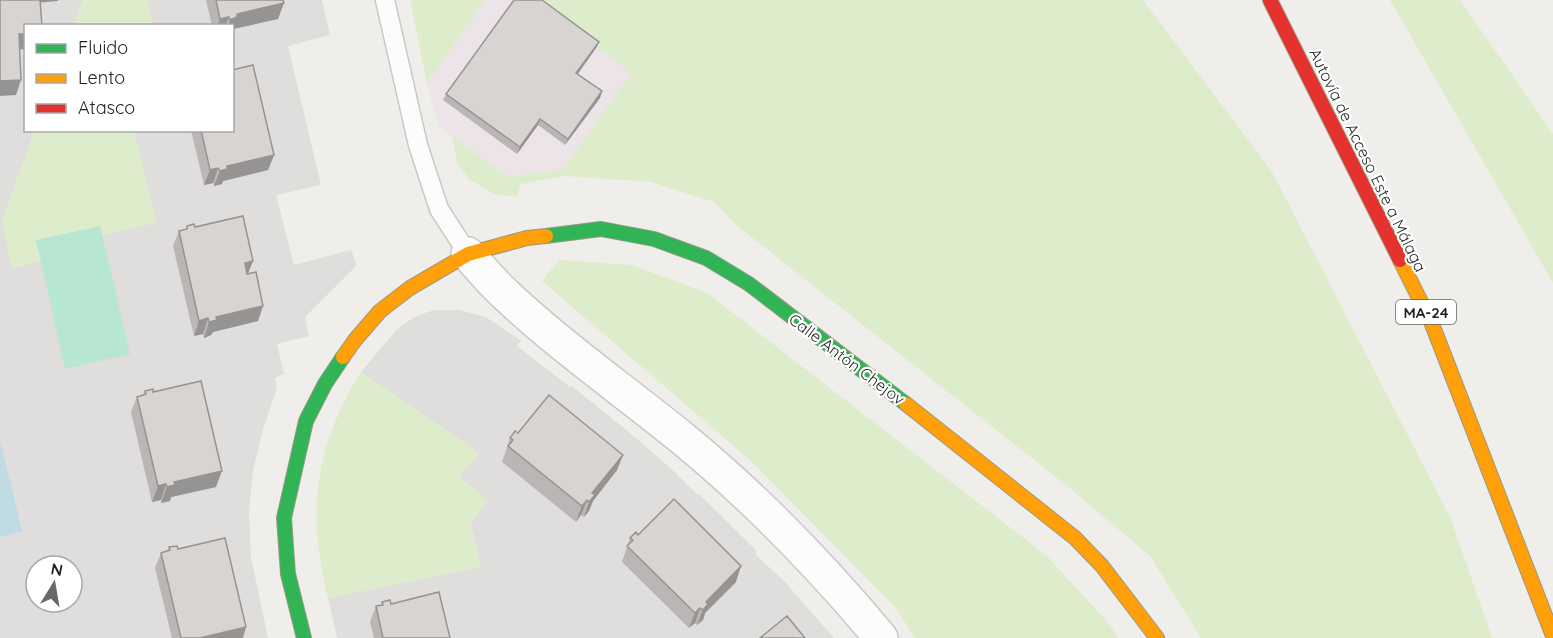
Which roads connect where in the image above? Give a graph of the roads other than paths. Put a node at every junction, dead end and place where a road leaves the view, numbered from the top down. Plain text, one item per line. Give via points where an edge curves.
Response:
1 (385, 0) edge
2 (1270, 0) edge
3 (468, 254) junction
4 (1553, 636) edge
5 (303, 638) edge
6 (881, 638) edge
7 (1157, 638) edge

1 - 3 lane via 418,145 439,209
2 - 4 main road, Autovía de Acceso Este a Málaga / MA-24 via 1432,324
3 - 5 main road, Calle Antón Chejov via 380,311 325,384 306,421 284,518 288,574
3 - 6 street via 504,293 555,338 748,495
3 - 7 main road, Calle Antón Chejov via 527,238 601,229 654,239 706,258 759,291 1075,537

